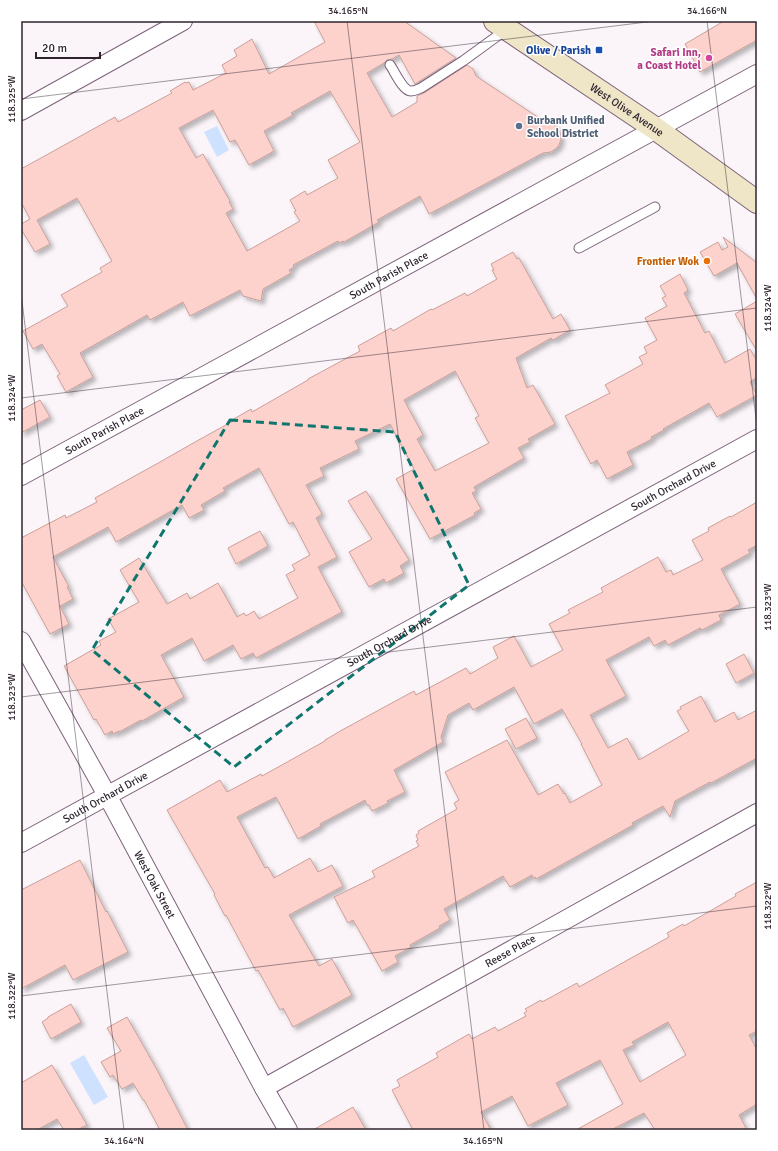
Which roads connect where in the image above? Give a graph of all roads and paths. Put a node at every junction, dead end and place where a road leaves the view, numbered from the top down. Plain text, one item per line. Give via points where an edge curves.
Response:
1 (183, 21) edge
2 (501, 25) edge
3 (390, 65) dead end
4 (757, 74) edge
5 (21, 111) edge
6 (656, 129) junction
7 (757, 202) edge
8 (655, 207) dead end
9 (579, 248) dead end
10 (757, 439) edge
11 (21, 476) edge
12 (21, 641) edge
13 (107, 795) junction
14 (757, 813) edge
15 (21, 843) edge
16 (264, 1088) junction
17 (288, 1130) edge

1 - 5 street
2 - 3 lane via 462,61 414,91 405,88
2 - 6 main road, West Olive Avenue
4 - 6 street, South Parish Place
6 - 7 main road, West Olive Avenue
6 - 11 street, South Parish Place
8 - 9 lane
10 - 13 street, South Orchard Drive
12 - 13 street, West Oak Street
13 - 15 street, South Orchard Drive
13 - 16 street, West Oak Street
14 - 16 street, Reese Place
16 - 17 street, West Oak Street

